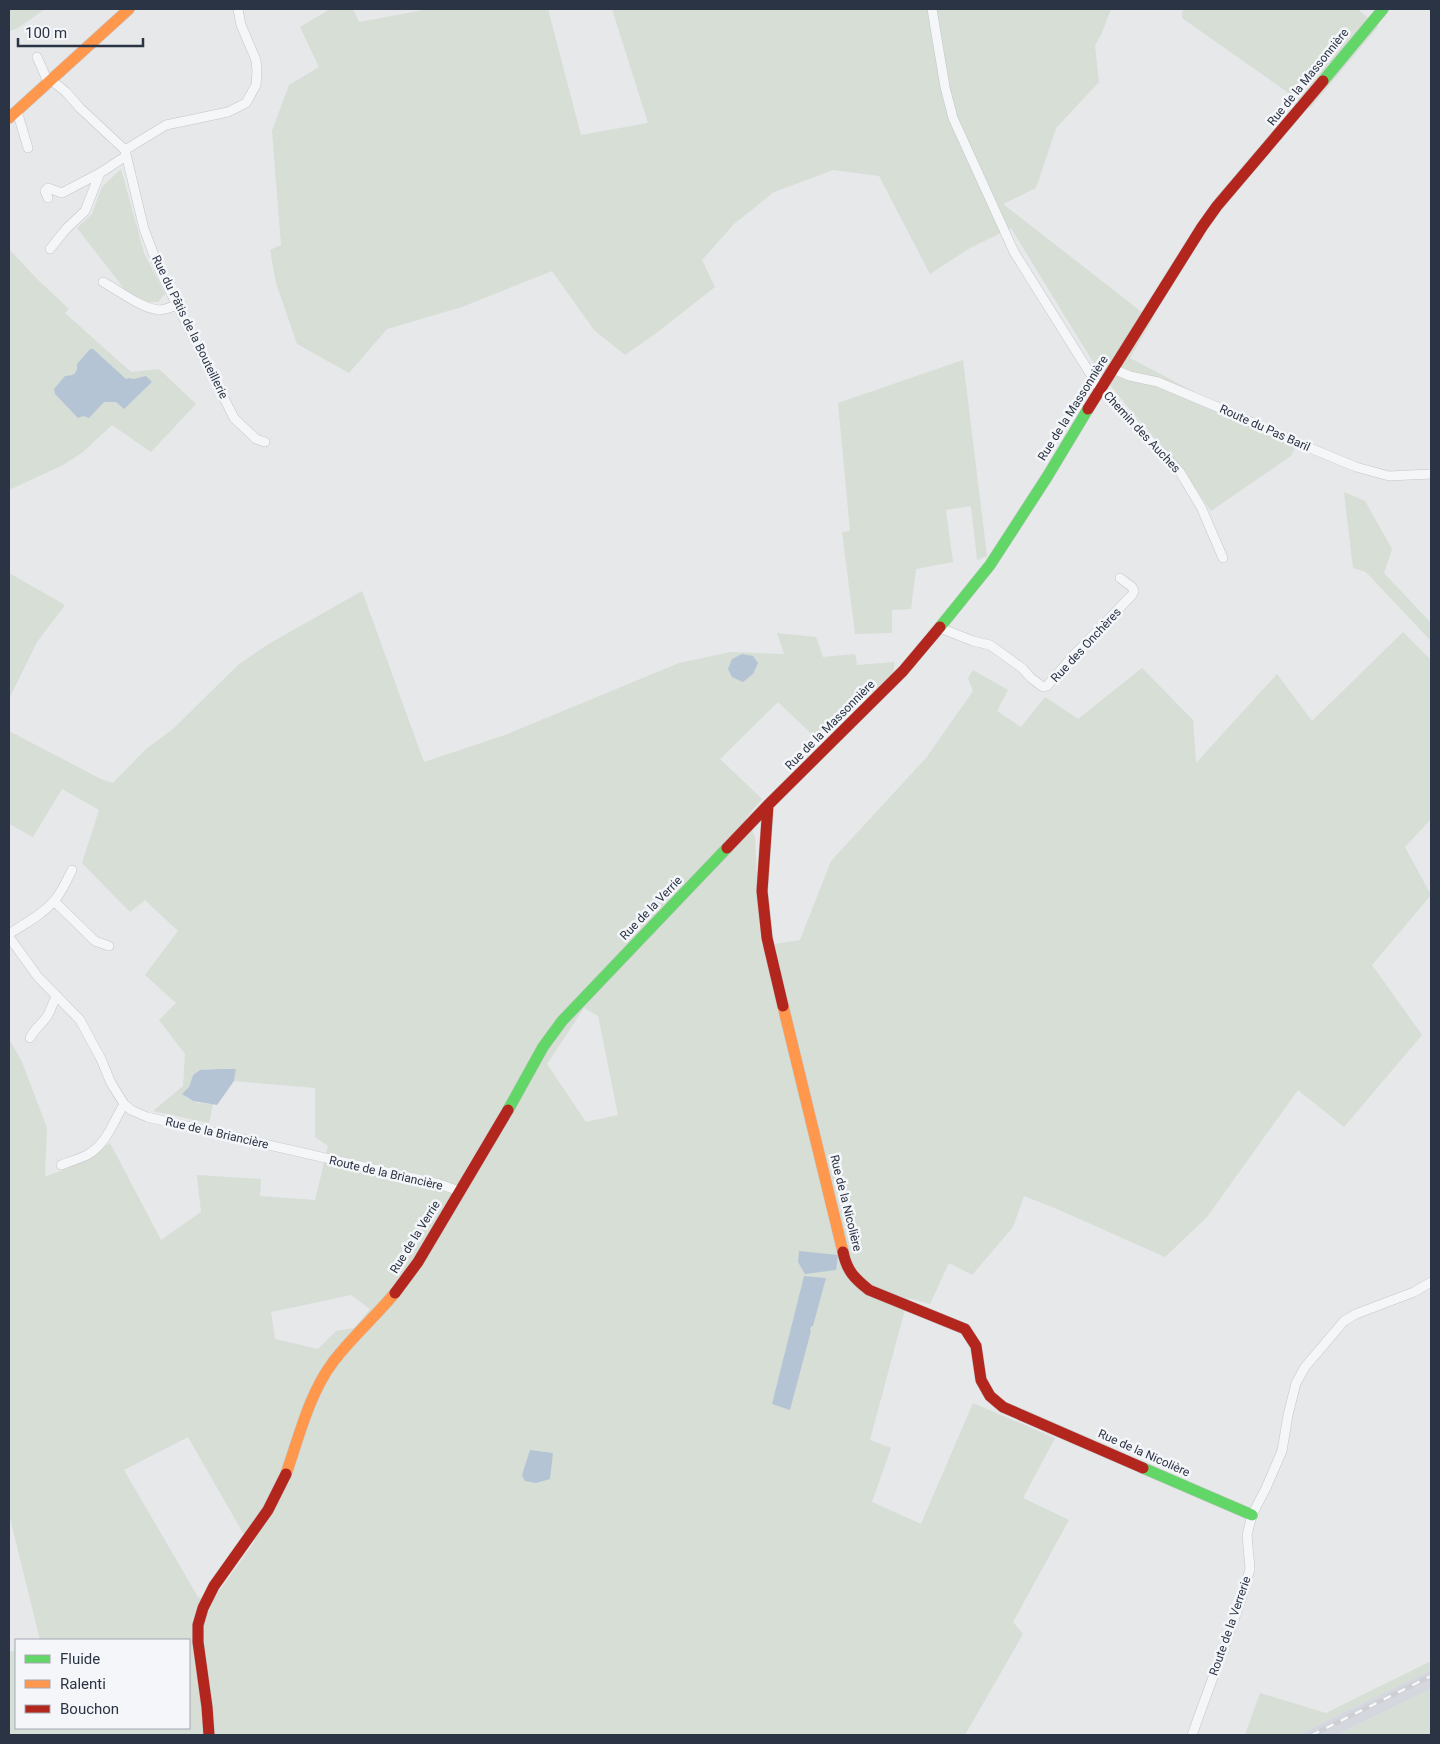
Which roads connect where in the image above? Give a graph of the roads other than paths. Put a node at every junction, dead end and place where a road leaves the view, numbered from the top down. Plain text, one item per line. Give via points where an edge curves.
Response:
1 (129, 9) edge
2 (238, 9) edge
3 (932, 9) edge
4 (1383, 9) edge
5 (37, 57) dead end
6 (49, 81) junction
7 (13, 115) edge
8 (28, 148) dead end
9 (125, 153) junction
10 (100, 173) junction
11 (48, 198) dead end
12 (50, 249) dead end
13 (102, 282) dead end
14 (178, 305) junction
15 (1113, 369) junction
16 (1100, 388) junction
17 (265, 442) dead end
18 (1431, 474) edge
19 (1223, 558) dead end
20 (1120, 578) dead end
21 (940, 628) junction
22 (768, 806) junction
23 (72, 870) dead end
24 (54, 901) junction
25 (9, 936) edge
26 (109, 946) dead end
27 (57, 996) junction
28 (30, 1038) dead end
29 (124, 1104) junction
30 (314, 1156) joint
31 (61, 1165) dead end
32 (459, 1191) junction
33 (1431, 1282) edge
34 (1252, 1515) junction
35 (209, 1735) edge
36 (1192, 1735) edge

1 - 6 street
2 - 9 street via 257,71 256,85 246,103 228,112 166,125
3 - 16 street, Chemin des Auches via 953,118 1014,252
4 - 15 street, Rue de la Massonnière via 1217,206
5 - 6 street
6 - 7 street
6 - 9 street via 66,92
7 - 8 street
9 - 10 street
9 - 14 street, Rue du Pâtis de la Bouteillerie via 144,229 160,271
10 - 11 street via 62,193 48,188 45,191
10 - 12 street via 85,211
13 - 14 street via 144,306 160,310
14 - 17 street, Rue du Pâtis de la Bouteillerie via 234,418 256,439
15 - 16 street, Rue de la Massonnière
15 - 18 street, Route du Pas Baril via 1166,386 1356,467 1389,476
16 - 19 street, Chemin des Auches via 1180,472 1201,507
16 - 21 street, Rue de la Massonnière via 990,564
20 - 21 street, Rue des Onchères via 1132,587 1132,596 1047,686 1043,687 990,645
21 - 22 street, Rue de la Massonnière via 903,671
22 - 32 street, Rue de la Verrie via 562,1021 543,1047
22 - 34 street, Rue de la Nicolière via 762,891 767,938 846,1266 869,1290 965,1329 976,1346 981,1380 990,1396 1003,1407
23 - 24 street
24 - 25 street
24 - 26 street via 95,941
25 - 27 street, Rue de la Briancière via 38,977
27 - 28 street via 48,1015
27 - 29 street, Rue de la Briancière via 80,1020
29 - 30 street, Rue de la Briancière via 147,1118
29 - 31 street via 107,1137 96,1148
30 - 32 street, Route de la Briancière
32 - 35 street, Rue de la Verrie via 405,1281 333,1362 319,1385 284,1479 272,1502 214,1586 203,1608 198,1642
33 - 34 street, Route de la Verrerie via 1344,1321 1305,1367 1296,1383 1282,1451
34 - 36 street, Route de la Verrerie via 1247,1535 1250,1569

